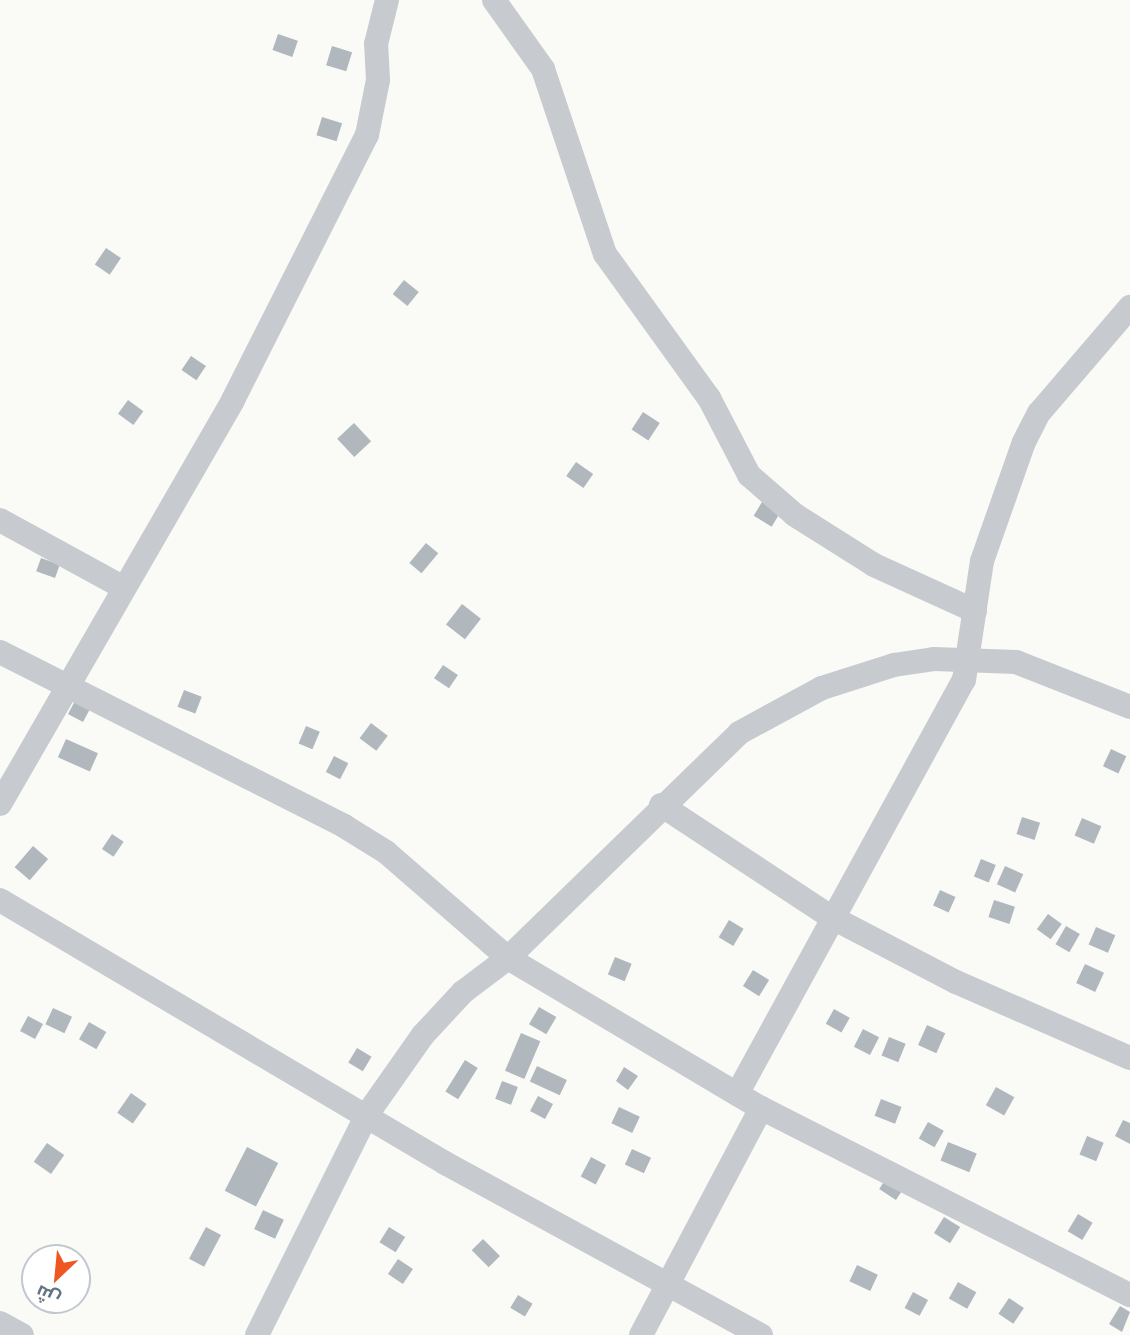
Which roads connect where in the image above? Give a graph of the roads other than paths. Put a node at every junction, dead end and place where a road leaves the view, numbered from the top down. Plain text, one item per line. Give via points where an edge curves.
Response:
1 (387, 0) edge
2 (494, 0) edge
3 (1130, 307) edge
4 (0, 520) edge
5 (124, 588) junction
6 (975, 611) junction
7 (0, 652) edge
8 (970, 657) junction
9 (65, 688) junction
10 (1130, 707) edge
11 (0, 804) edge
12 (661, 805) junction
13 (0, 900) edge
14 (831, 917) junction
15 (508, 958) junction
16 (1130, 1058) edge
17 (737, 1094) junction
18 (761, 1108) junction
19 (366, 1116) junction
20 (667, 1284) junction
21 (1130, 1295) edge
22 (0, 1322) edge
23 (22, 1335) edge
24 (258, 1335) edge
25 (641, 1335) edge
26 (761, 1335) edge

1 - 5 street via 376,44 378,80 367,135 233,400
2 - 6 street via 544,69 605,254 709,398 749,475 795,515 874,565
3 - 6 street via 1039,413 1024,442 982,561
4 - 5 street
5 - 9 street
6 - 8 street
7 - 9 street
8 - 10 street via 1016,662
8 - 12 street via 894,665 822,688 739,733
8 - 14 street via 964,680
9 - 11 street
9 - 15 street via 344,826 386,852
12 - 14 street
12 - 15 street
13 - 19 street
14 - 16 street via 956,982
14 - 17 street
15 - 17 street
15 - 19 street via 463,992 423,1035
17 - 18 street
18 - 20 street
18 - 21 street
19 - 20 street
19 - 24 street
20 - 25 street
20 - 26 street
22 - 23 street

